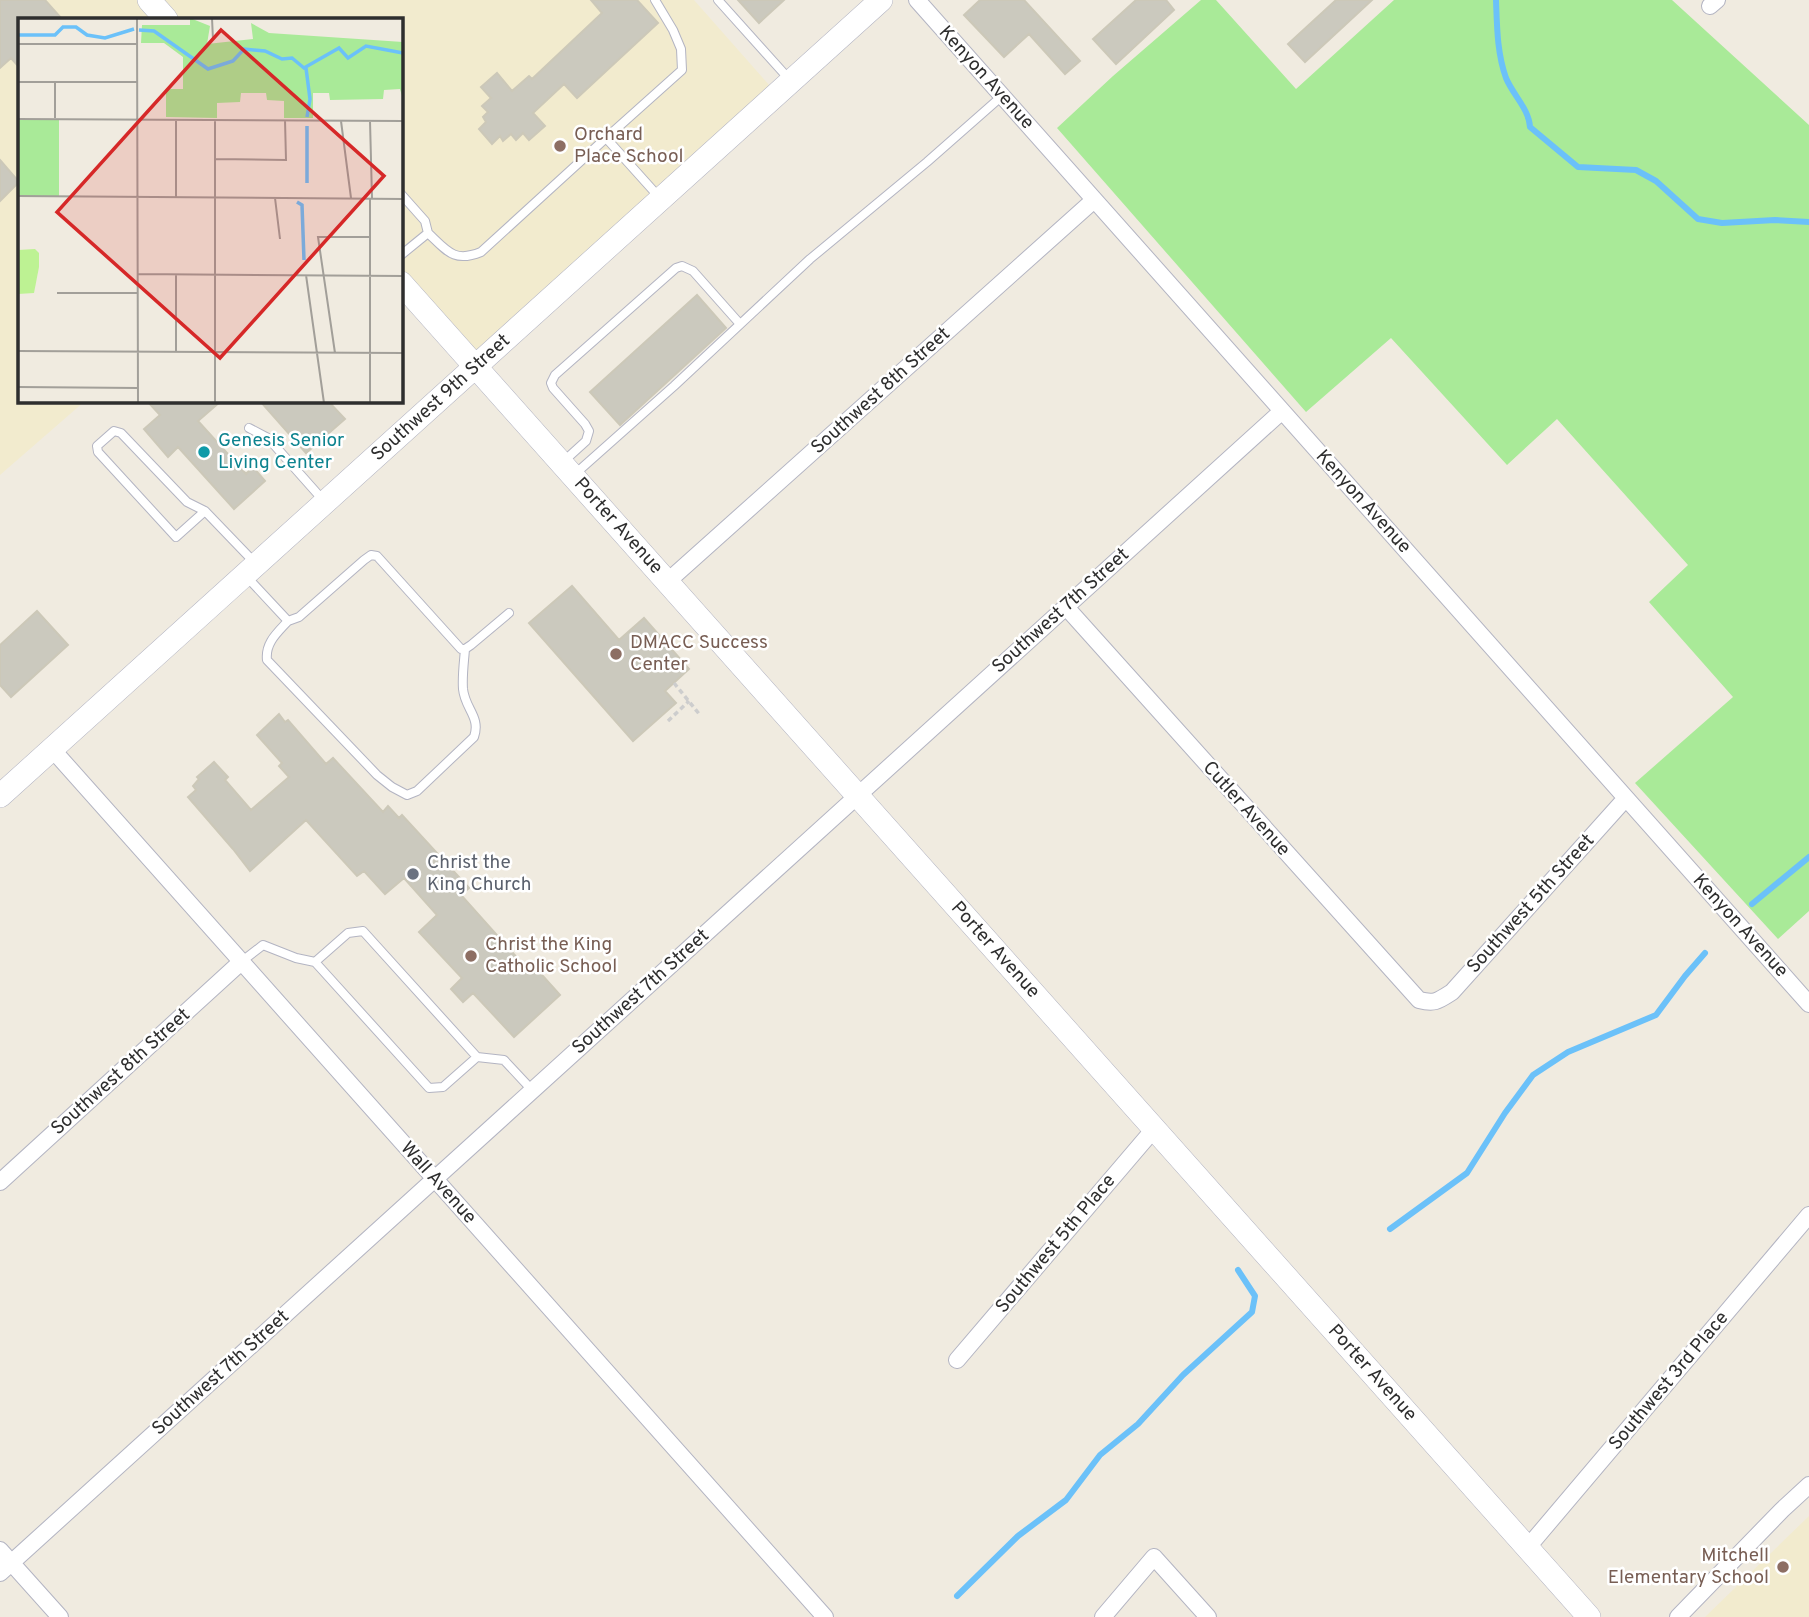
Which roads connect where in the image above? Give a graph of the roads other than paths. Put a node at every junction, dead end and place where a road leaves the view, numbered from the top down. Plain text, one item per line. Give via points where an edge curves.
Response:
1 (149, 0) edge
2 (655, 0) edge
3 (718, 0) edge
4 (881, 0) edge
5 (917, 0) edge
6 (165, 18) edge
7 (791, 81) junction
8 (1002, 96) junction
9 (606, 138) junction
10 (402, 195) edge
11 (661, 199) junction
12 (1094, 200) junction
13 (428, 233) junction
14 (402, 254) edge
15 (402, 283) edge
16 (740, 324) junction
17 (475, 366) junction
18 (1282, 411) junction
19 (249, 428) dead end
20 (568, 470) junction
21 (325, 502) junction
22 (205, 511) junction
23 (251, 570) junction
24 (667, 582) junction
25 (1066, 607) junction
26 (509, 612) dead end
27 (288, 621) junction
28 (466, 649) junction
29 (52, 749) junction
30 (857, 795) junction
31 (0, 796) edge
32 (1626, 798) junction
33 (242, 962) junction
34 (314, 962) junction
35 (1432, 1003) joint
36 (1809, 1004) edge
37 (477, 1056) junction
38 (532, 1090) junction
39 (1154, 1129) junction
40 (434, 1179) junction
41 (0, 1182) edge
42 (1809, 1215) edge
43 (957, 1360) dead end
44 (1809, 1485) edge
45 (1528, 1547) junction
46 (0, 1550) edge
47 (6, 1568) edge
48 (60, 1617) edge
49 (825, 1617) edge
50 (1103, 1617) edge
51 (1208, 1617) edge
52 (1589, 1617) edge
53 (1678, 1617) edge

1 - 6 street
2 - 9 lane via 681,49 681,70
3 - 7 lane
4 - 7 street, Southwest 9th Street
5 - 8 street, Kenyon Avenue
7 - 11 street, Southwest 9th Street
8 - 12 street, Kenyon Avenue
8 - 16 lane
9 - 11 lane
9 - 13 lane via 481,253 457,257
10 - 13 lane via 425,221
11 - 17 street, Southwest 9th Street
12 - 18 street, Kenyon Avenue
12 - 24 street, Southwest 8th Street
13 - 14 lane
15 - 17 street, Porter Avenue
16 - 20 lane via 674,386
16 - 20 lane via 693,271 676,268 555,374 553,388 589,431
17 - 20 street, Porter Avenue
17 - 21 street, Southwest 9th Street
18 - 25 street, Southwest 7th Street
18 - 32 street, Kenyon Avenue
19 - 21 lane via 268,438
20 - 24 street, Porter Avenue
21 - 23 street, Southwest 9th Street
22 - 22 lane via 187,502 121,433 114,431 97,446 97,452 176,537
22 - 23 lane
23 - 27 lane
23 - 29 street, Southwest 9th Street
24 - 30 street, Porter Avenue
25 - 30 street, Southwest 7th Street
25 - 35 street, Cutler Avenue via 1411,993
26 - 28 lane
27 - 28 lane via 299,617 371,555 377,556 461,649
27 - 28 lane via 268,645 267,660 377,775 407,795 417,791 474,737 477,722 463,691
29 - 31 street, Southwest 9th Street
29 - 33 street, Wall Avenue
30 - 38 street, Southwest 7th Street
30 - 39 street, Porter Avenue
32 - 35 street, Southwest 5th Street via 1452,992
32 - 36 street, Kenyon Avenue
33 - 34 lane via 263,945
33 - 40 street, Wall Avenue
33 - 41 street, Southwest 8th Street
34 - 37 lane via 348,933 363,931
34 - 37 lane via 429,1088 443,1087
37 - 38 lane via 505,1060
38 - 40 street, Southwest 7th Street
39 - 43 street, Southwest 5th Place
39 - 45 street, Porter Avenue
40 - 47 street, Southwest 7th Street
40 - 49 street, Wall Avenue
42 - 45 street, Southwest 3rd Place
44 - 53 street
45 - 52 street, Porter Avenue
46 - 47 street
47 - 48 street
50 - 51 street via 1154,1557

